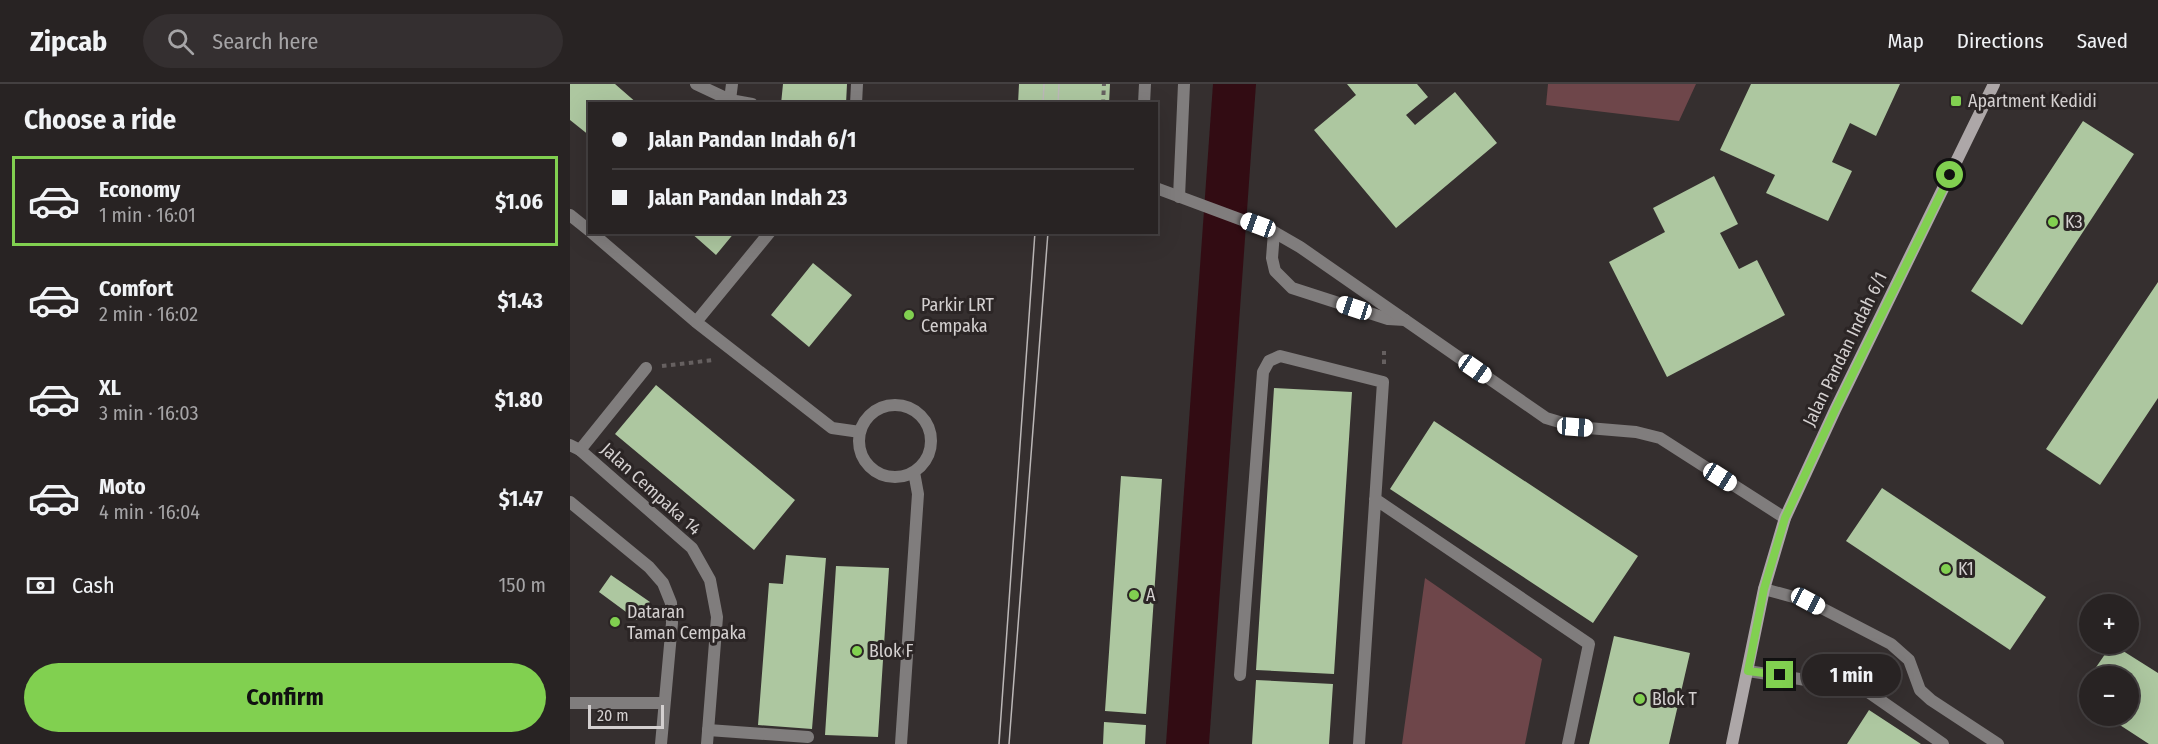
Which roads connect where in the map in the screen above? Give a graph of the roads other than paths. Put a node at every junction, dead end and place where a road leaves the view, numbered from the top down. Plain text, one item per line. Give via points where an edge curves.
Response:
1 (696, 84) edge
2 (732, 84) edge
3 (857, 84) edge
4 (1145, 84) edge
5 (1184, 84) edge
6 (1994, 84) edge
7 (730, 102) edge
8 (856, 102) edge
9 (1144, 102) edge
10 (1158, 189) edge
11 (1179, 197) junction
12 (570, 215) edge
13 (588, 230) edge
14 (1275, 232) junction
15 (592, 234) edge
16 (768, 234) edge
17 (1405, 320) junction
18 (696, 321) junction
19 (646, 368) road end
20 (860, 432) junction
21 (575, 447) edge
22 (914, 472) junction
23 (1375, 499) junction
24 (570, 502) edge
25 (1785, 518) junction
26 (1764, 589) junction
27 (1748, 671) junction
28 (1240, 675) dead end
29 (570, 703) edge
30 (664, 703) junction
31 (708, 730) junction
32 (808, 737) dead end
33 (661, 744) edge
34 (707, 744) edge
35 (901, 744) edge
36 (1359, 744) edge
37 (1568, 744) edge
38 (1732, 744) edge
39 (1943, 744) edge
40 (1998, 744) edge

1 - 7 street
2 - 7 street
3 - 8 street
4 - 9 street
5 - 11 street
6 - 25 street, Jalan Pandan Indah 6/1
10 - 11 street
11 - 14 street
12 - 13 street
14 - 17 street
14 - 17 street via 1275,271 1292,288 1388,319
15 - 18 street
16 - 18 street
17 - 25 street via 1545,418 1575,427 1660,438
18 - 20 street via 832,428
19 - 21 street
20 - 22 street via 859,444 868,466 890,477
20 - 22 street via 864,421 882,406 905,405 916,410 930,429 932,441 930,453
21 - 31 street, Jalan Cempaka 14 via 692,548 710,580 717,617
22 - 35 street via 918,494
23 - 28 street via 1383,382 1280,356 1269,361 1263,372
23 - 36 street
23 - 37 street via 1589,644
24 - 30 street via 663,583 671,603 672,623
25 - 26 street, Jalan Pandan Indah 6/1
26 - 27 street, Jalan Pandan Indah 6/1
26 - 40 street via 1808,601 1892,644 1909,660 1920,690 1930,700
27 - 38 street, Jalan Pandan Indah 6/1
27 - 39 street via 1864,689
29 - 30 street
30 - 33 street
31 - 32 street
31 - 34 street, Jalan Cempaka 14

